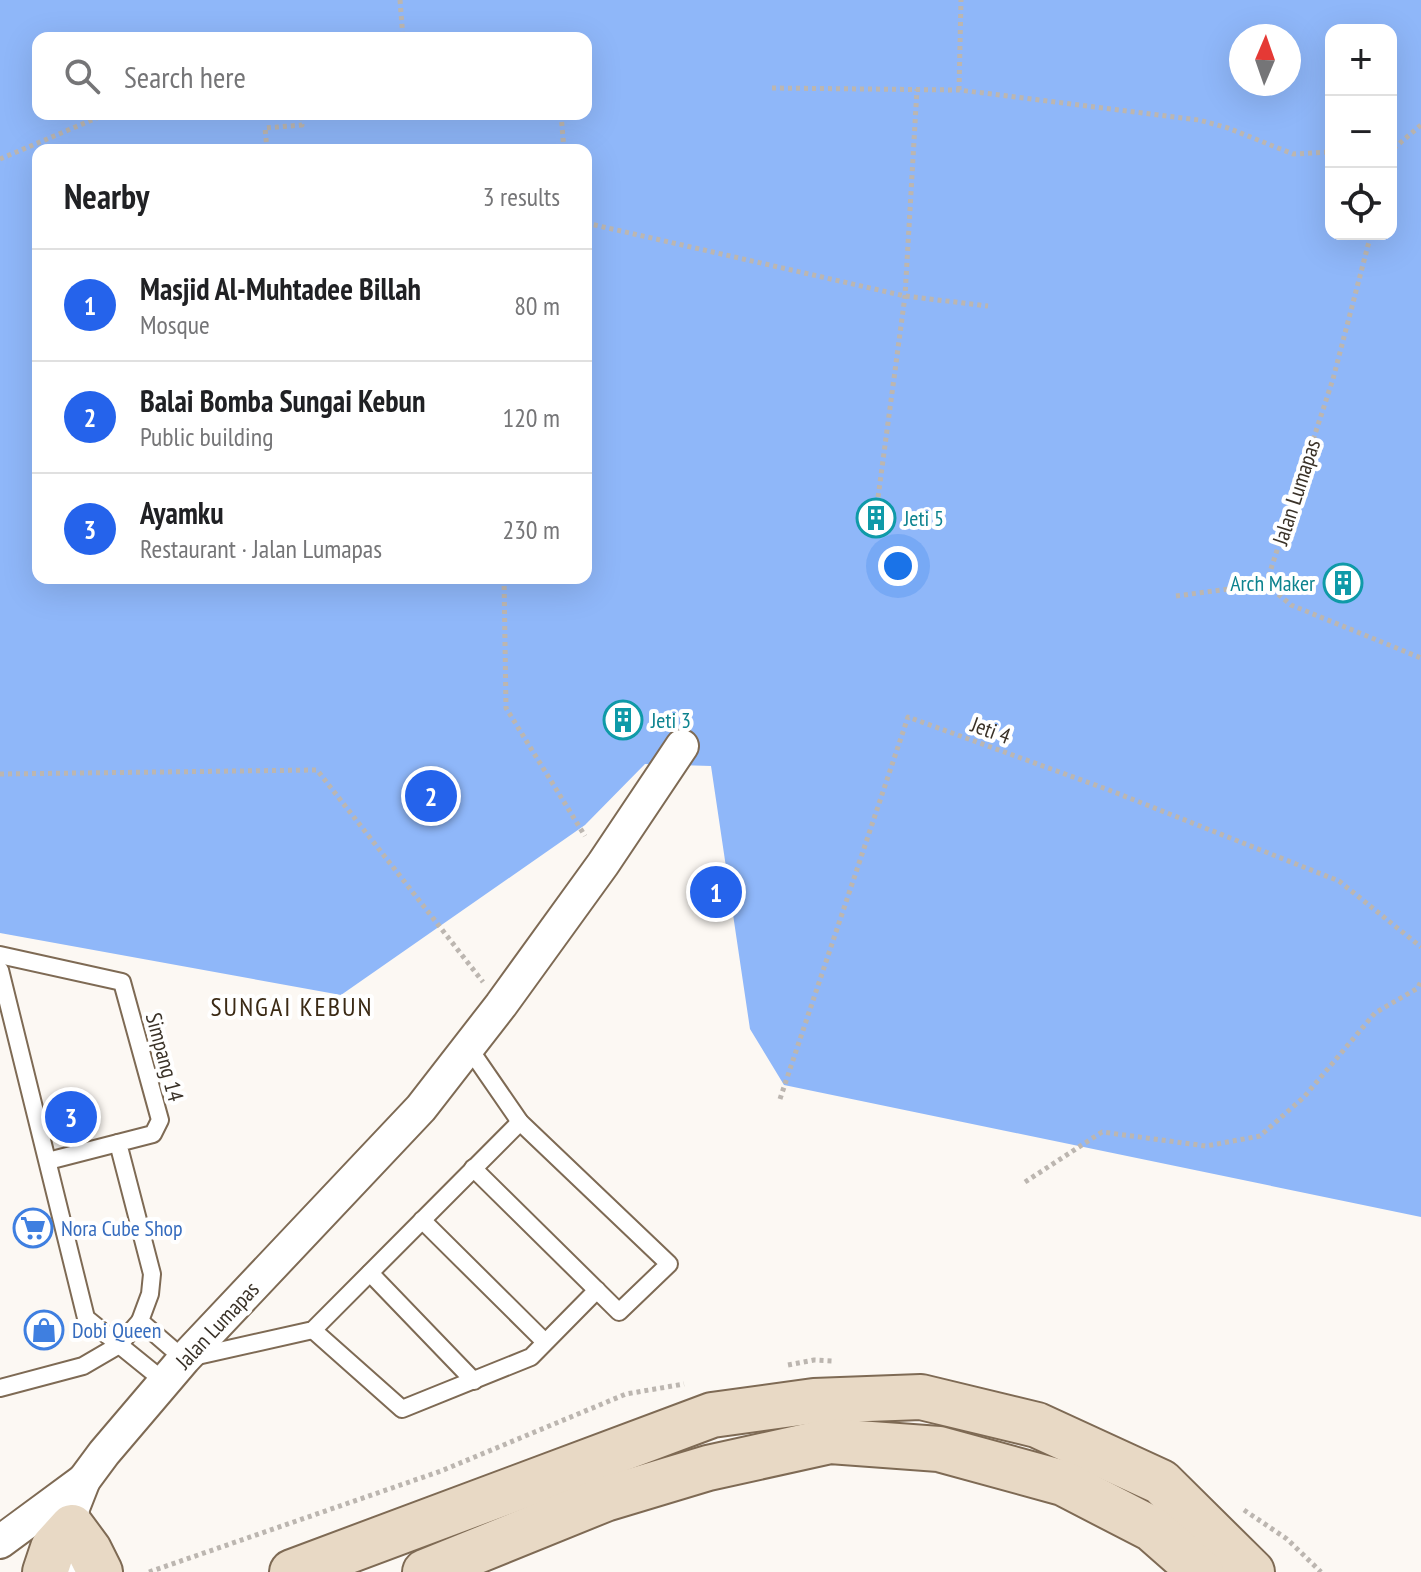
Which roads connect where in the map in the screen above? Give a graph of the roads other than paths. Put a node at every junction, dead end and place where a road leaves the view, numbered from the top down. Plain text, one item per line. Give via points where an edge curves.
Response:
1 (682, 746) dead end
2 (0, 955) edge
3 (0, 970) edge
4 (469, 1048) junction
5 (520, 1122) junction
6 (118, 1143) junction
7 (48, 1161) junction
8 (473, 1168) junction
9 (422, 1220) junction
10 (370, 1273) junction
11 (597, 1290) junction
12 (140, 1321) junction
13 (313, 1330) junction
14 (545, 1342) junction
15 (119, 1345) junction
16 (174, 1371) junction
17 (474, 1381) junction
18 (0, 1388) edge
19 (84, 1480) junction
20 (1161, 1482) junction
21 (72, 1527) junction
22 (0, 1542) edge
23 (45, 1572) edge
24 (70, 1572) edge
25 (100, 1572) edge
26 (292, 1572) edge
27 (425, 1572) edge
28 (1201, 1572) edge
29 (1252, 1572) edge
30 (1285, 1572) edge

1 - 4 street, Jalan Lumapas
2 - 6 lane, Simpang 14 via 122,982 160,1120 153,1134
3 - 7 lane
4 - 5 lane
4 - 16 street, Jalan Lumapas via 421,1108
5 - 8 lane
5 - 11 lane via 669,1264 619,1312
6 - 7 lane
6 - 12 lane via 152,1274
7 - 15 lane via 86,1318
8 - 9 lane
8 - 11 lane
9 - 10 lane
9 - 14 lane
10 - 13 lane
10 - 17 lane
11 - 14 lane
12 - 15 lane
12 - 16 lane
13 - 16 lane
13 - 17 lane via 402,1409
14 - 17 lane via 531,1357
15 - 16 lane
15 - 18 lane via 83,1366
16 - 19 street, Jalan Lumapas
19 - 21 street, Jalan Lumapas
19 - 22 street
20 - 26 main road via 1037,1425 921,1397 814,1401 712,1415
20 - 29 main road
20 - 30 main road
21 - 23 main road via 53,1548
21 - 24 street, Jalan Lumapas
21 - 25 main road
27 - 28 main road via 605,1499 708,1468 830,1441 939,1449 1063,1483 1152,1529

